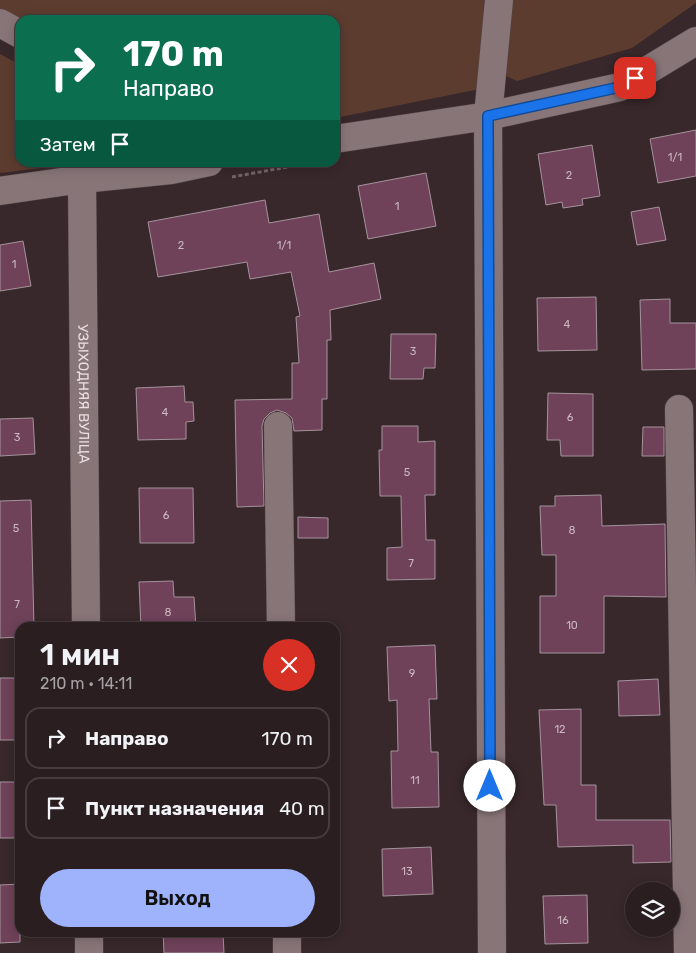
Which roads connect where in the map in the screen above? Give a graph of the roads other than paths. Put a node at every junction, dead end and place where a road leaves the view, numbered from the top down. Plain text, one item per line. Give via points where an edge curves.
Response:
1 (499, 0) edge
2 (0, 24) edge
3 (15, 32) edge
4 (696, 41) edge
5 (488, 116) junction
6 (340, 138) edge
7 (185, 167) edge
8 (81, 171) edge
9 (0, 191) edge
10 (679, 409) dead end
11 (278, 426) dead end
12 (86, 622) edge
13 (281, 622) edge
14 (89, 937) edge
15 (287, 937) edge
16 (89, 953) edge
17 (287, 953) edge
18 (492, 953) edge
19 (688, 953) edge

1 - 5 street
2 - 3 street
4 - 5 street via 620,87
5 - 6 street
5 - 18 street
7 - 8 street
8 - 9 street
8 - 12 street, УЗЫХОДНЯЯ ВУЛІЦА
10 - 19 street
11 - 13 street
14 - 16 street
15 - 17 street

